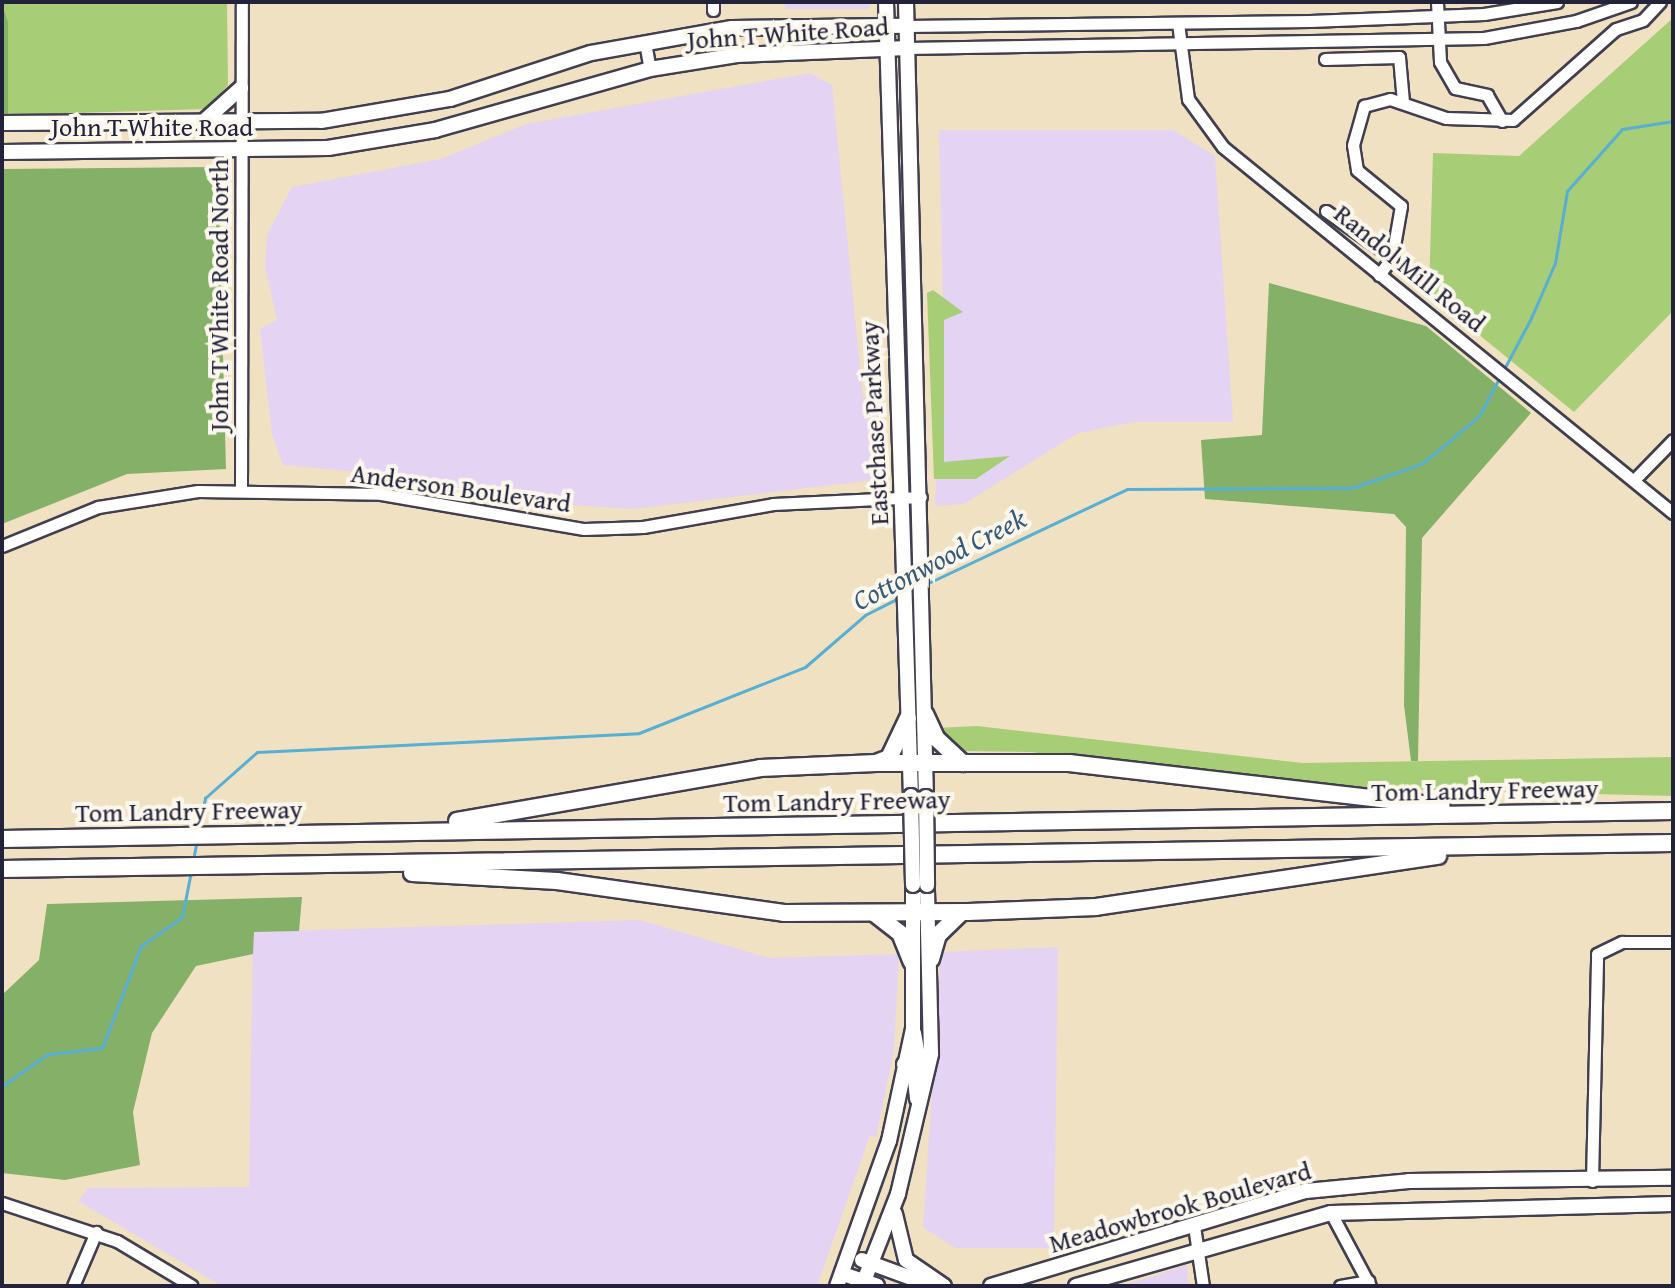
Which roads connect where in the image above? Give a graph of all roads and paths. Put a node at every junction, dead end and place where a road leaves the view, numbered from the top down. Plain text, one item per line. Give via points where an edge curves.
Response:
1 (242, 2) edge
2 (886, 2) edge
3 (906, 2) edge
4 (1437, 2) edge
5 (1557, 2) edge
6 (1631, 2) edge
7 (1653, 4) edge
8 (1438, 15) junction
9 (1178, 23) junction
10 (887, 26) junction
11 (907, 26) junction
12 (1439, 39) junction
13 (645, 42) junction
14 (1178, 44) junction
15 (887, 48) junction
16 (907, 48) junction
17 (1325, 59) dead end
18 (650, 69) junction
19 (241, 88) junction
20 (1403, 102) junction
21 (1502, 121) junction
22 (2, 123) edge
23 (200, 123) junction
24 (240, 123) junction
25 (240, 151) junction
26 (2, 152) edge
27 (1326, 211) dead end
28 (1392, 257) junction
29 (1379, 275) junction
30 (913, 281) junction
31 (891, 282) junction
32 (1673, 440) edge
33 (1634, 480) junction
34 (241, 491) junction
35 (921, 497) junction
36 (902, 498) junction
37 (1673, 513) edge
38 (2, 546) edge
39 (925, 714) junction
40 (908, 718) junction
41 (876, 763) junction
42 (918, 763) junction
43 (963, 763) junction
44 (1673, 811) edge
45 (1523, 814) junction
46 (367, 832) junction
47 (2, 839) edge
48 (1673, 843) edge
49 (1521, 846) junction
50 (239, 866) junction
51 (2, 869) edge
52 (920, 912) junction
53 (963, 912) junction
54 (874, 913) junction
55 (1673, 942) edge
56 (931, 959) junction
57 (912, 962) junction
58 (913, 1029) junction
59 (904, 1064) junction
60 (928, 1067) junction
61 (920, 1107) junction
62 (1673, 1178) edge
63 (1592, 1181) junction
64 (1326, 1188) junction
65 (898, 1194) junction
66 (2, 1203) edge
67 (1593, 1203) junction
68 (1673, 1204) edge
69 (1331, 1213) junction
70 (1194, 1226) junction
71 (96, 1232) junction
72 (1202, 1251) junction
73 (850, 1256) junction
74 (871, 1264) junction
75 (840, 1280) edge
76 (1369, 1283) edge
77 (868, 1285) edge
78 (73, 1286) edge
79 (192, 1286) edge
80 (935, 1286) edge
81 (944, 1286) edge
82 (991, 1286) edge
83 (1076, 1286) edge
84 (1203, 1286) edge
85 (1340, 1286) edge

1 - 19 street, John T White Road North
2 - 10 main road
3 - 11 main road
4 - 8 street
5 - 8 street, John T White Road
6 - 12 street, John T White Road via 1536,30
7 - 21 street via 1643,20 1598,43 1519,118
8 - 9 street, John T White Road
8 - 12 street
9 - 11 street, John T White Road
9 - 14 street, Randol Mill Road
10 - 11 main road, John T White Road
10 - 13 main road, John T White Road via 732,28
10 - 15 main road, Eastchase Parkway
11 - 16 main road, Eastchase Parkway
12 - 14 street, John T White Road
12 - 21 street via 1440,62 1455,88 1487,95
13 - 18 street
13 - 24 main road, John T White Road via 416,106
14 - 16 street, John T White Road
14 - 29 street, Randol Mill Road via 1188,99 1207,130
15 - 16 main road, John T White Road
15 - 18 main road, John T White Road via 737,55
15 - 31 main road, Eastchase Parkway
16 - 30 main road, Eastchase Parkway
17 - 20 street via 1399,57
18 - 25 main road, John T White Road via 384,140
19 - 23 main road
19 - 24 street, John T White Road North
20 - 21 street via 1446,118
20 - 28 street via 1364,106 1353,145 1362,177 1401,206
22 - 23 main road, John T White Road
23 - 24 main road, John T White Road
24 - 25 street, John T White Road North
25 - 26 main road, John T White Road
25 - 34 street, John T White Road North
27 - 28 street
28 - 29 street
29 - 33 street, Randol Mill Road
30 - 31 main road
30 - 35 main road, Eastchase Parkway
31 - 36 main road, Eastchase Parkway
32 - 33 street
33 - 37 street, Randol Mill Road
34 - 36 street, Anderson Boulevard via 381,494 584,529 643,527 755,506
34 - 38 street, Anderson Boulevard via 159,494 98,507
35 - 36 street, Anderson Boulevard
35 - 39 main road, Eastchase Parkway
36 - 40 main road, Eastchase Parkway
39 - 42 main road, Eastchase Parkway
39 - 43 highway via 936,738
40 - 41 highway via 889,758
40 - 42 main road, Eastchase Parkway
41 - 42 highway
41 - 46 highway via 760,768 537,812
42 - 43 highway
42 - 52 main road, Eastchase Parkway, bridge
43 - 45 highway via 1069,763
44 - 45 highway, Tom Landry Freeway
45 - 46 highway, Tom Landry Freeway
46 - 47 highway, Tom Landry Freeway
48 - 49 highway, Tom Landry Freeway
49 - 50 highway, Tom Landry Freeway
49 - 53 highway via 1096,907
50 - 51 highway, Tom Landry Freeway
50 - 54 highway via 557,881 784,913
52 - 53 highway
52 - 54 highway
52 - 56 main road, Eastchase Parkway
52 - 57 main road, Eastchase Parkway
53 - 56 highway via 944,925
54 - 57 highway via 900,933
55 - 63 street via 1606,945 1597,954
56 - 60 main road, Eastchase Parkway
57 - 58 main road, Eastchase Parkway
58 - 59 main road, Eastchase Parkway
58 - 60 main road via 919,1060
59 - 61 main road via 914,1070
59 - 73 main road, Eastchase Parkway via 889,1141
60 - 61 main road, Eastchase Parkway
61 - 65 main road, Eastchase Parkway
62 - 63 main road, Meadowbrook Boulevard
63 - 64 main road, Meadowbrook Boulevard
63 - 67 main road
64 - 69 main road
64 - 70 main road, Meadowbrook Boulevard
65 - 74 main road, Eastchase Parkway
65 - 81 main road via 900,1249 916,1272
66 - 71 street
67 - 68 main road, Meadowbrook Boulevard
67 - 69 main road, Meadowbrook Boulevard
69 - 72 main road, Meadowbrook Boulevard
69 - 76 street
70 - 72 street
70 - 82 main road, Meadowbrook Boulevard
71 - 78 street
71 - 79 street
72 - 83 main road, Meadowbrook Boulevard
72 - 84 street
73 - 74 main road
73 - 75 main road, Eastchase Parkway
74 - 77 main road, Eastchase Parkway
74 - 80 main road
75 - 77 main road
76 - 85 street

